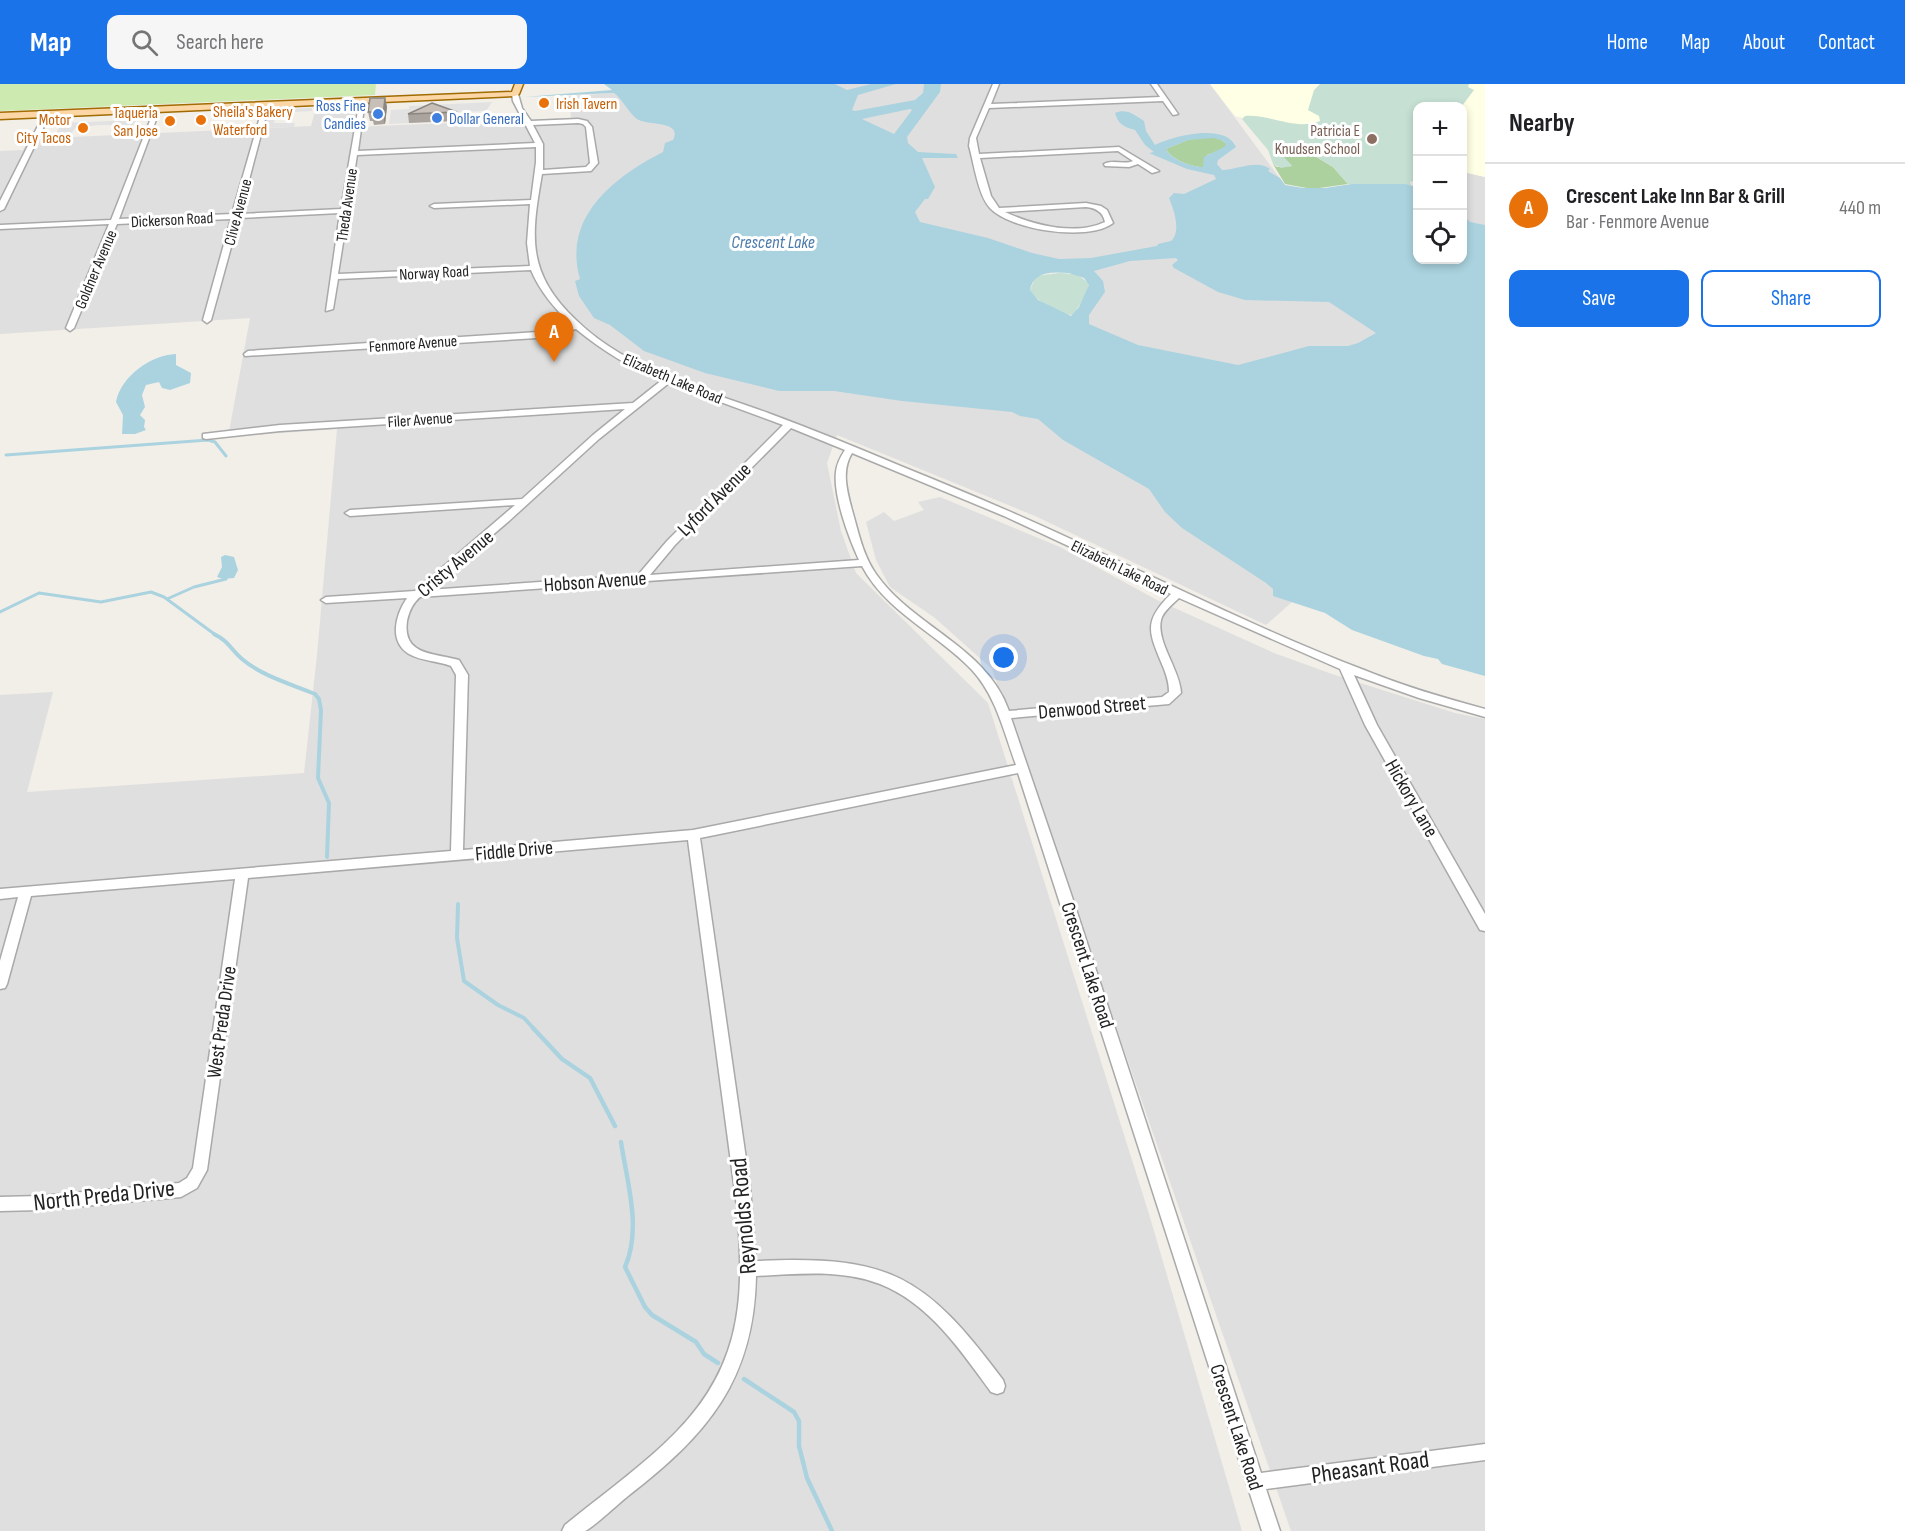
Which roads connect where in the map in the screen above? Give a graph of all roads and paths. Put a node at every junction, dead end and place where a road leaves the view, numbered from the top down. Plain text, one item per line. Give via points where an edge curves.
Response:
1 (519, 84) edge
2 (996, 84) edge
3 (1154, 84) edge
4 (515, 94) junction
5 (1164, 99) junction
6 (362, 100) junction
7 (266, 104) junction
8 (986, 106) junction
9 (158, 109) junction
10 (47, 114) junction
11 (1175, 114) dead end
12 (0, 116) edge
13 (529, 123) junction
14 (539, 145) junction
15 (354, 153) junction
16 (976, 156) junction
17 (1138, 161) junction
18 (1108, 164) dead end
19 (1155, 171) dead end
20 (538, 172) junction
21 (535, 202) junction
22 (434, 206) dead end
23 (0, 209) edge
24 (998, 210) junction
25 (344, 211) junction
26 (237, 216) junction
27 (114, 222) junction
28 (0, 227) edge
29 (533, 268) junction
30 (334, 277) junction
31 (329, 309) dead end
32 (207, 320) dead end
33 (577, 326) junction
34 (70, 328) dead end
35 (249, 354) dead end
36 (669, 379) junction
37 (635, 406) junction
38 (789, 424) junction
39 (206, 436) dead end
40 (850, 449) junction
41 (525, 502) junction
42 (350, 513) dead end
43 (864, 563) junction
44 (642, 577) junction
45 (420, 593) junction
46 (1177, 594) junction
47 (326, 600) dead end
48 (1345, 668) junction
49 (1485, 712) edge
50 (1005, 715) junction
51 (1023, 768) junction
52 (693, 835) junction
53 (457, 855) junction
54 (242, 873) junction
55 (26, 892) junction
56 (0, 894) edge
57 (1485, 926) edge
58 (0, 984) edge
59 (200, 1170) joint
60 (0, 1204) edge
61 (749, 1269) junction
62 (997, 1386) dead end
63 (1485, 1452) edge
64 (1255, 1482) junction
65 (571, 1531) edge
66 (1271, 1531) edge

1 - 4 main road
2 - 8 street
3 - 5 street
4 - 6 main road
4 - 13 street, Elizabeth Lake Road via 517,106
5 - 8 street
5 - 11 street
6 - 7 main road
6 - 15 street, Theda Avenue
7 - 9 main road
7 - 26 street, Clive Avenue
8 - 16 street via 973,138
9 - 10 main road
9 - 27 street, Goldner Avenue
10 - 12 main road
10 - 23 street
13 - 14 street, Elizabeth Lake Road
13 - 20 street via 578,121 589,127 594,163 588,169
14 - 15 street
14 - 20 street, Elizabeth Lake Road
15 - 25 street, Theda Avenue
16 - 17 street via 1119,149
16 - 24 street via 988,198
17 - 18 street via 1129,165
17 - 19 street
20 - 21 street, Elizabeth Lake Road
21 - 22 street
21 - 29 street, Elizabeth Lake Road
24 - 24 street via 1097,206 1105,212 1109,223 1070,229 1028,224
25 - 26 street, Dickerson Road
25 - 30 street, Theda Avenue
26 - 27 street, Dickerson Road
26 - 32 street, Clive Avenue
27 - 28 street, Dickerson Road
27 - 34 street, Goldner Avenue
29 - 30 street, Norway Road
29 - 33 street, Elizabeth Lake Road via 548,296
30 - 31 street, Theda Avenue
33 - 35 street, Fenmore Avenue via 537,335
33 - 36 street, Elizabeth Lake Road via 623,358
36 - 37 street, Cristy Avenue
36 - 38 street, Elizabeth Lake Road
37 - 39 street, Filer Avenue via 291,427
37 - 41 street, Cristy Avenue
38 - 40 street, Elizabeth Lake Road
38 - 44 street, Lyford Avenue
40 - 43 street, Crescent Lake Road via 840,477
40 - 46 street, Elizabeth Lake Road via 1042,529
41 - 42 street
41 - 45 street, Cristy Avenue
43 - 44 street, Hobson Avenue
43 - 50 street, Crescent Lake Road via 892,599 981,671
44 - 45 street, Hobson Avenue
45 - 47 street, Hobson Avenue
45 - 53 street, Cristy Avenue via 405,607 401,624 408,649 455,663 462,675
46 - 48 street, Elizabeth Lake Road
46 - 50 street, Denwood Street via 1156,621 1175,684 1175,693 1165,701
48 - 49 street, Elizabeth Lake Road
48 - 57 street, Hickory Lane via 1371,725
50 - 51 street, Crescent Lake Road
51 - 52 street, Fiddle Drive via 958,779 788,819
51 - 64 street, Crescent Lake Road
52 - 53 street, Fiddle Drive
52 - 61 street, Reynolds Road via 741,1174
53 - 54 street, Fiddle Drive
54 - 55 street, Fiddle Drive
54 - 59 street, West Preda Drive
55 - 56 street, Fiddle Drive
55 - 58 street
59 - 60 street, North Preda Drive via 192,1183 181,1190
61 - 62 street via 833,1268 881,1278 917,1297 945,1319
61 - 65 street, Reynolds Road via 745,1317 735,1356 719,1392 687,1434 643,1476
63 - 64 street, Pheasant Road
64 - 66 street, Crescent Lake Road

